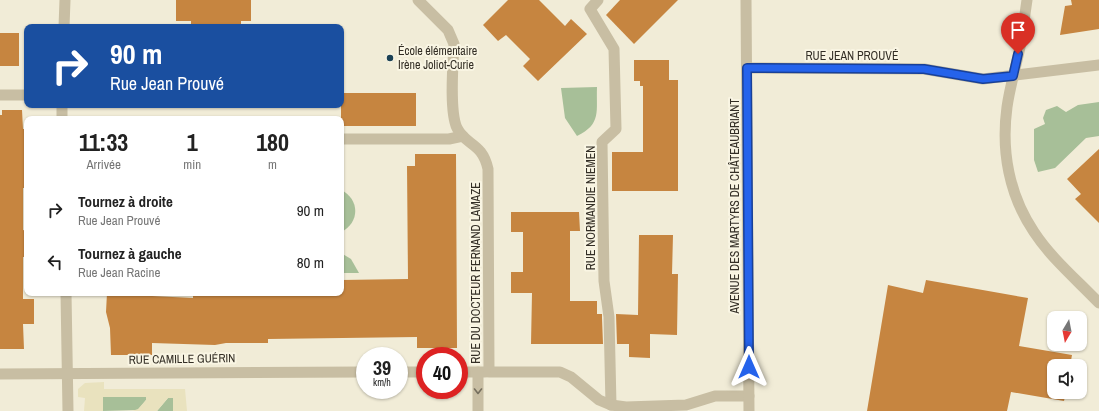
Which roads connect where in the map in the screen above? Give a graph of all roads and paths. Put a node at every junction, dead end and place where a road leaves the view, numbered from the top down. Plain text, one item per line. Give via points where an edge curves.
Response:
1 (65, 0) edge
2 (418, 0) edge
3 (598, 0) edge
4 (746, 0) edge
5 (1027, 0) edge
6 (64, 24) edge
7 (1099, 65) edge
8 (747, 68) junction
9 (1013, 76) junction
10 (24, 94) edge
11 (0, 95) edge
12 (463, 136) junction
13 (344, 140) edge
14 (66, 296) edge
15 (1099, 303) edge
16 (356, 372) edge
17 (468, 372) edge
18 (484, 372) junction
19 (0, 374) edge
20 (68, 374) junction
21 (749, 396) junction
22 (611, 405) junction
23 (68, 411) edge
24 (478, 411) edge
25 (749, 411) edge

1 - 6 street
2 - 12 street, RUE DU DOCTEUR FERNAND LAMAZE via 448,30 454,44 454,115 457,128
3 - 22 street, RUE NORMANDIE NIEMEN via 590,9 614,48 616,129 602,142 604,281 609,317
4 - 8 street, AVENUE DES MARTYRS DE CHÂTEAUBRIANT
5 - 9 street
7 - 9 street, RUE JEAN PROUVÉ
8 - 9 street, RUE JEAN PROUVÉ via 924,69 983,79
8 - 21 street, AVENUE DES MARTYRS DE CHÂTEAUBRIANT
9 - 15 street via 1007,108 1006,153 1010,183 1021,212 1034,233
10 - 11 street
12 - 13 street via 449,139
12 - 18 street, RUE DU DOCTEUR FERNAND LAMAZE via 479,149 488,169
14 - 20 street
16 - 20 street, RUE CAMILLE GUÉRIN
17 - 18 street
18 - 22 street, RUE DU DOCTEUR FERNAND LAMAZE via 560,372 571,377 599,400
18 -> 24 street, RUE DU DOCTEUR FERNAND LAMAZE
19 - 20 street, RUE CAMILLE GUÉRIN
20 - 23 street
21 - 22 street, RUE DU DOCTEUR FERNAND LAMAZE via 715,396 686,405
21 - 25 street, AVENUE DES MARTYRS DE CHÂTEAUBRIANT

